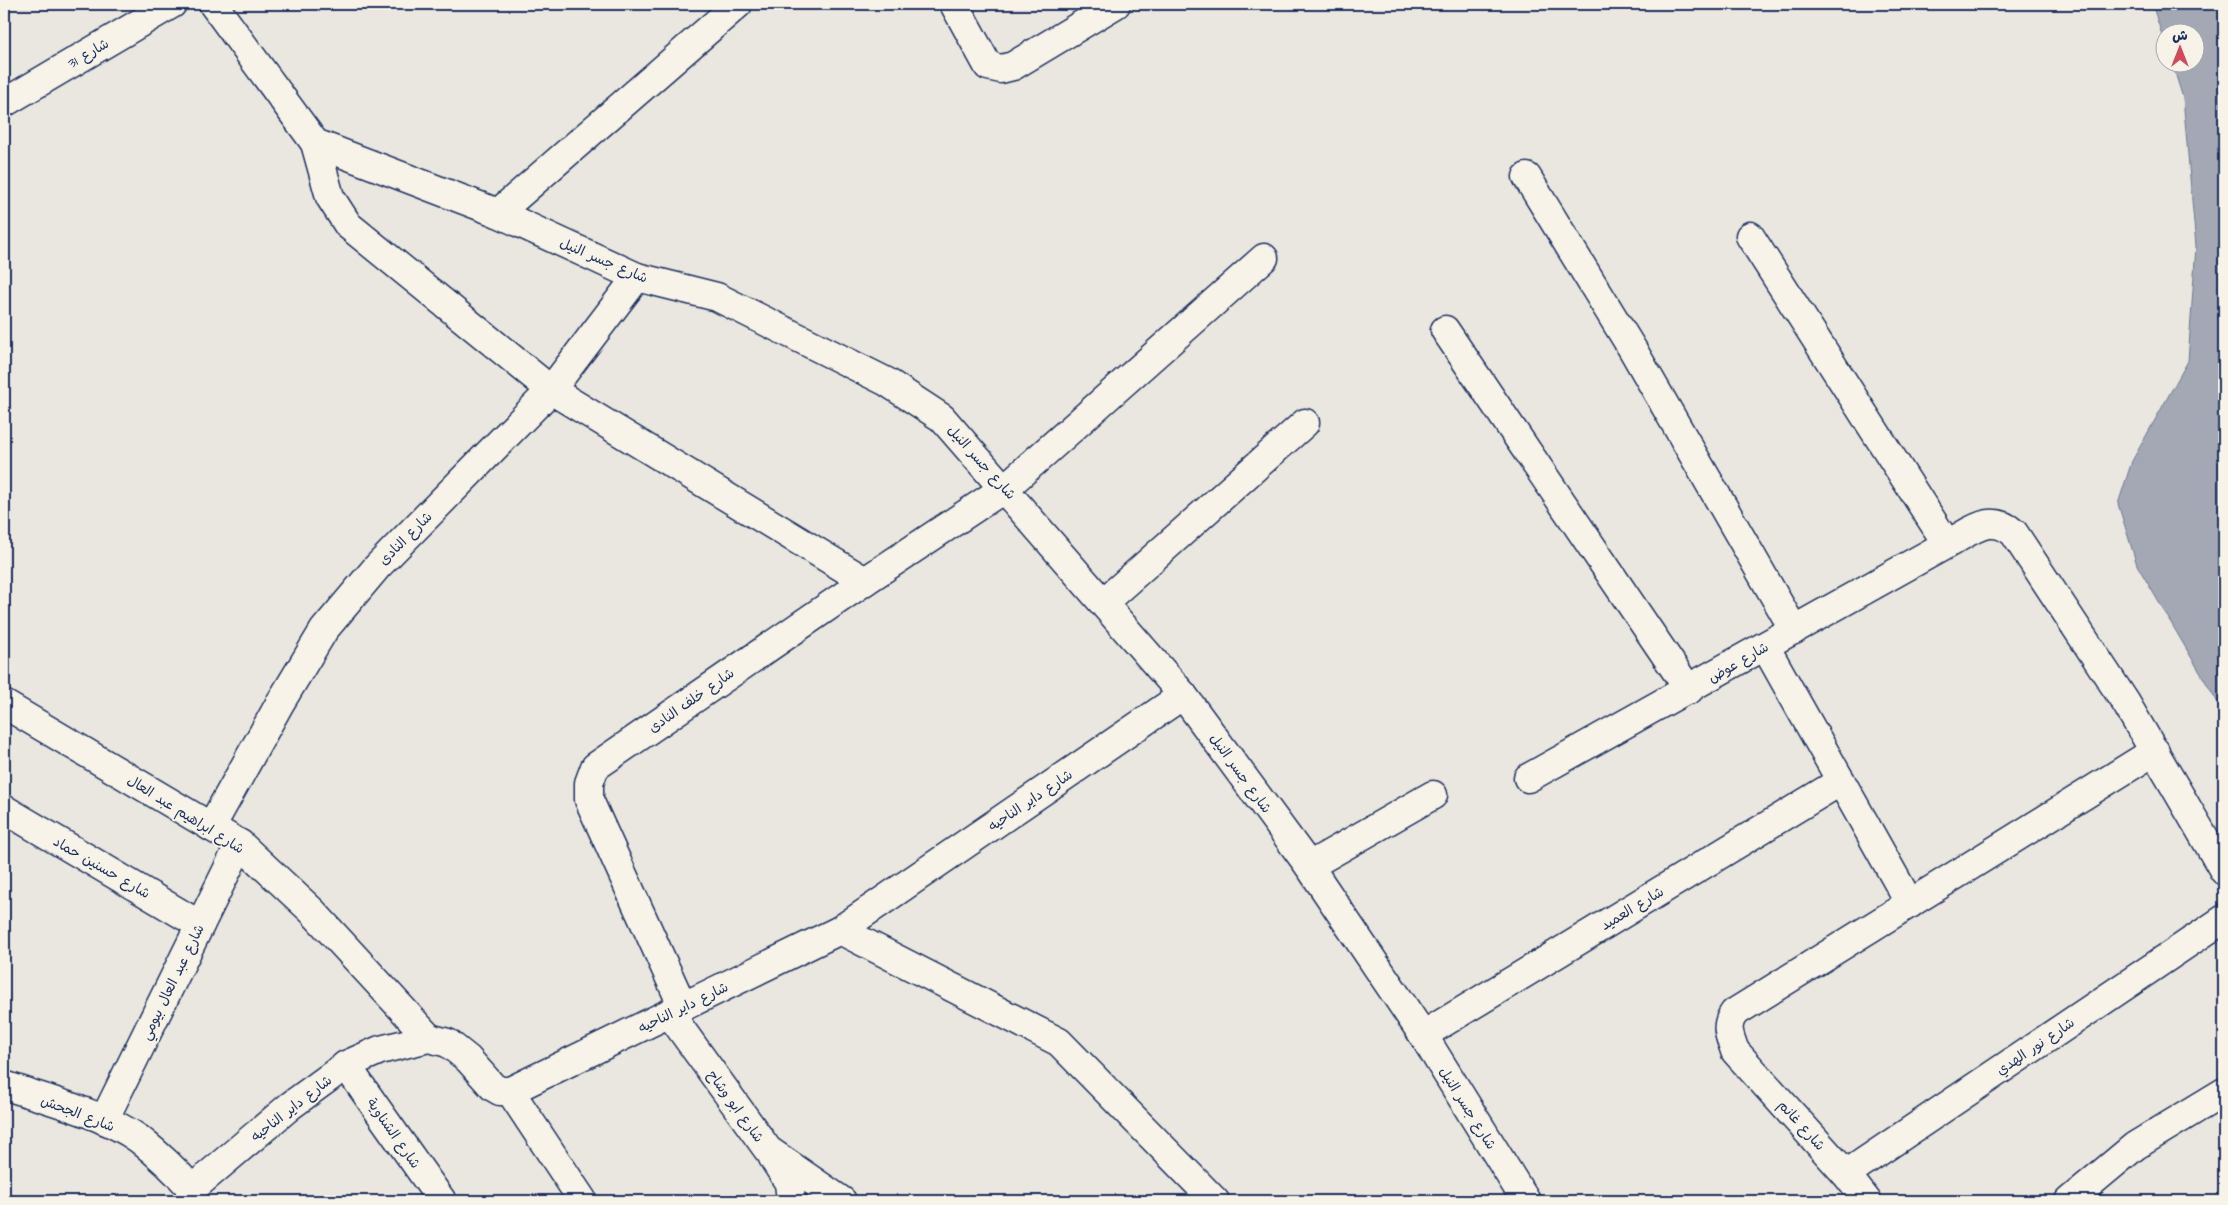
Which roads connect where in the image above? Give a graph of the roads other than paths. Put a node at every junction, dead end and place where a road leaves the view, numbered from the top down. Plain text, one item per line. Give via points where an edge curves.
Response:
1 (172, 4) edge
2 (213, 4) edge
3 (738, 4) edge
4 (954, 4) edge
5 (1116, 4) edge
6 (4, 103) edge
7 (315, 143) junction
8 (1527, 176) dead end
9 (498, 213) junction
10 (1750, 236) dead end
11 (1264, 258) dead end
12 (637, 277) junction
13 (1445, 330) dead end
14 (551, 390) junction
15 (1305, 423) dead end
16 (1005, 488) junction
17 (1947, 544) junction
18 (865, 580) junction
19 (1104, 602) junction
20 (1794, 630) junction
21 (1765, 646) junction
22 (1689, 690) junction
23 (1183, 695) junction
24 (4, 704) edge
25 (2155, 751) junction
26 (1528, 778) dead end
27 (1841, 780) junction
28 (1433, 794) dead end
29 (4, 809) edge
30 (211, 827) junction
31 (240, 844) junction
32 (1309, 866) junction
33 (2224, 871) edge
34 (1910, 904) junction
35 (2224, 919) edge
36 (200, 924) junction
37 (840, 930) junction
38 (677, 1010) junction
39 (1423, 1035) junction
40 (429, 1038) junction
41 (346, 1065) junction
42 (4, 1085) edge
43 (510, 1091) junction
44 (2224, 1092) edge
45 (104, 1120) junction
46 (768, 1150) junction
47 (1846, 1174) junction
48 (190, 1195) edge
49 (442, 1201) edge
50 (583, 1201) edge
51 (791, 1201) edge
52 (842, 1201) edge
53 (1215, 1201) edge
54 (1526, 1201) edge
55 (1868, 1201) edge
56 (2069, 1201) edge

1 - 6 street, شارع 31
2 - 7 street
3 - 9 street
4 - 5 street via 988,66 1001,69 1013,66
7 - 9 street, شارع جسر النيل
7 - 14 street via 330,198 348,225
8 - 20 street via 1633,350
9 - 12 street, شارع جسر النيل
10 - 17 street
11 - 16 street, شارع خلف النادى
12 - 14 street, شارع النادى
12 - 16 street, شارع جسر النيل via 717,297 887,382 942,418
13 - 22 street
14 - 18 street
14 - 30 street, شارع النادى via 377,566 324,630
15 - 19 street
16 - 18 street, شارع خلف النادى
16 - 19 street, شارع جسر النيل
17 - 20 street, شارع عوض
17 - 25 street, شارع عوض via 1987,523 2004,525 2014,533
18 - 38 street, شارع خلف النادى via 595,766 589,783 589,800
19 - 23 street, شارع جسر النيل
20 - 21 street, شارع عوض
21 - 22 street, شارع عوض
21 - 27 street
22 - 26 street, شارع عوض
23 - 32 street, شارع جسر النيل
23 - 37 street, شارع داير الناحيه
24 - 30 street, شارع ابراهيم عبد العال
25 - 33 street, شارع عوض
25 - 34 street
27 - 34 street
27 - 39 street, شارع العميد
28 - 32 street
29 - 36 street, شارع حسنين حماد
30 - 31 street, شارع ابراهيم عبد العال
31 - 36 street, شارع عبد العال بيومي
31 - 40 street, شارع ابراهيم عبد العال via 312,910
32 - 39 street, شارع جسر النيل
34 - 47 street, شارع غانم via 1734,1013 1727,1028 1735,1051
35 - 47 street, شارع نور الهدي
36 - 45 street, شارع عبد العال بيومي
37 - 38 street, شارع داير الناحيه
37 - 53 street via 1059,1042
38 - 43 street, شارع داير الناحيه
38 - 46 street, شارع ابو وشاح
39 - 54 street, شارع جسر النيل
40 - 41 street, شارع داير الناحيه via 380,1050
40 - 43 street via 448,1043 468,1059 492,1087
41 - 48 street, شارع داير الناحيه via 290,1106
41 - 49 street, شارع الشناوية
42 - 45 street, شارع الجحش
43 - 50 street
44 - 56 street via 2135,1146
45 - 48 street, شارع الجحش via 137,1138 171,1166
46 - 51 street via 789,1183
46 - 52 street, شارع ابو وشاح
47 - 55 street, شارع غانم

